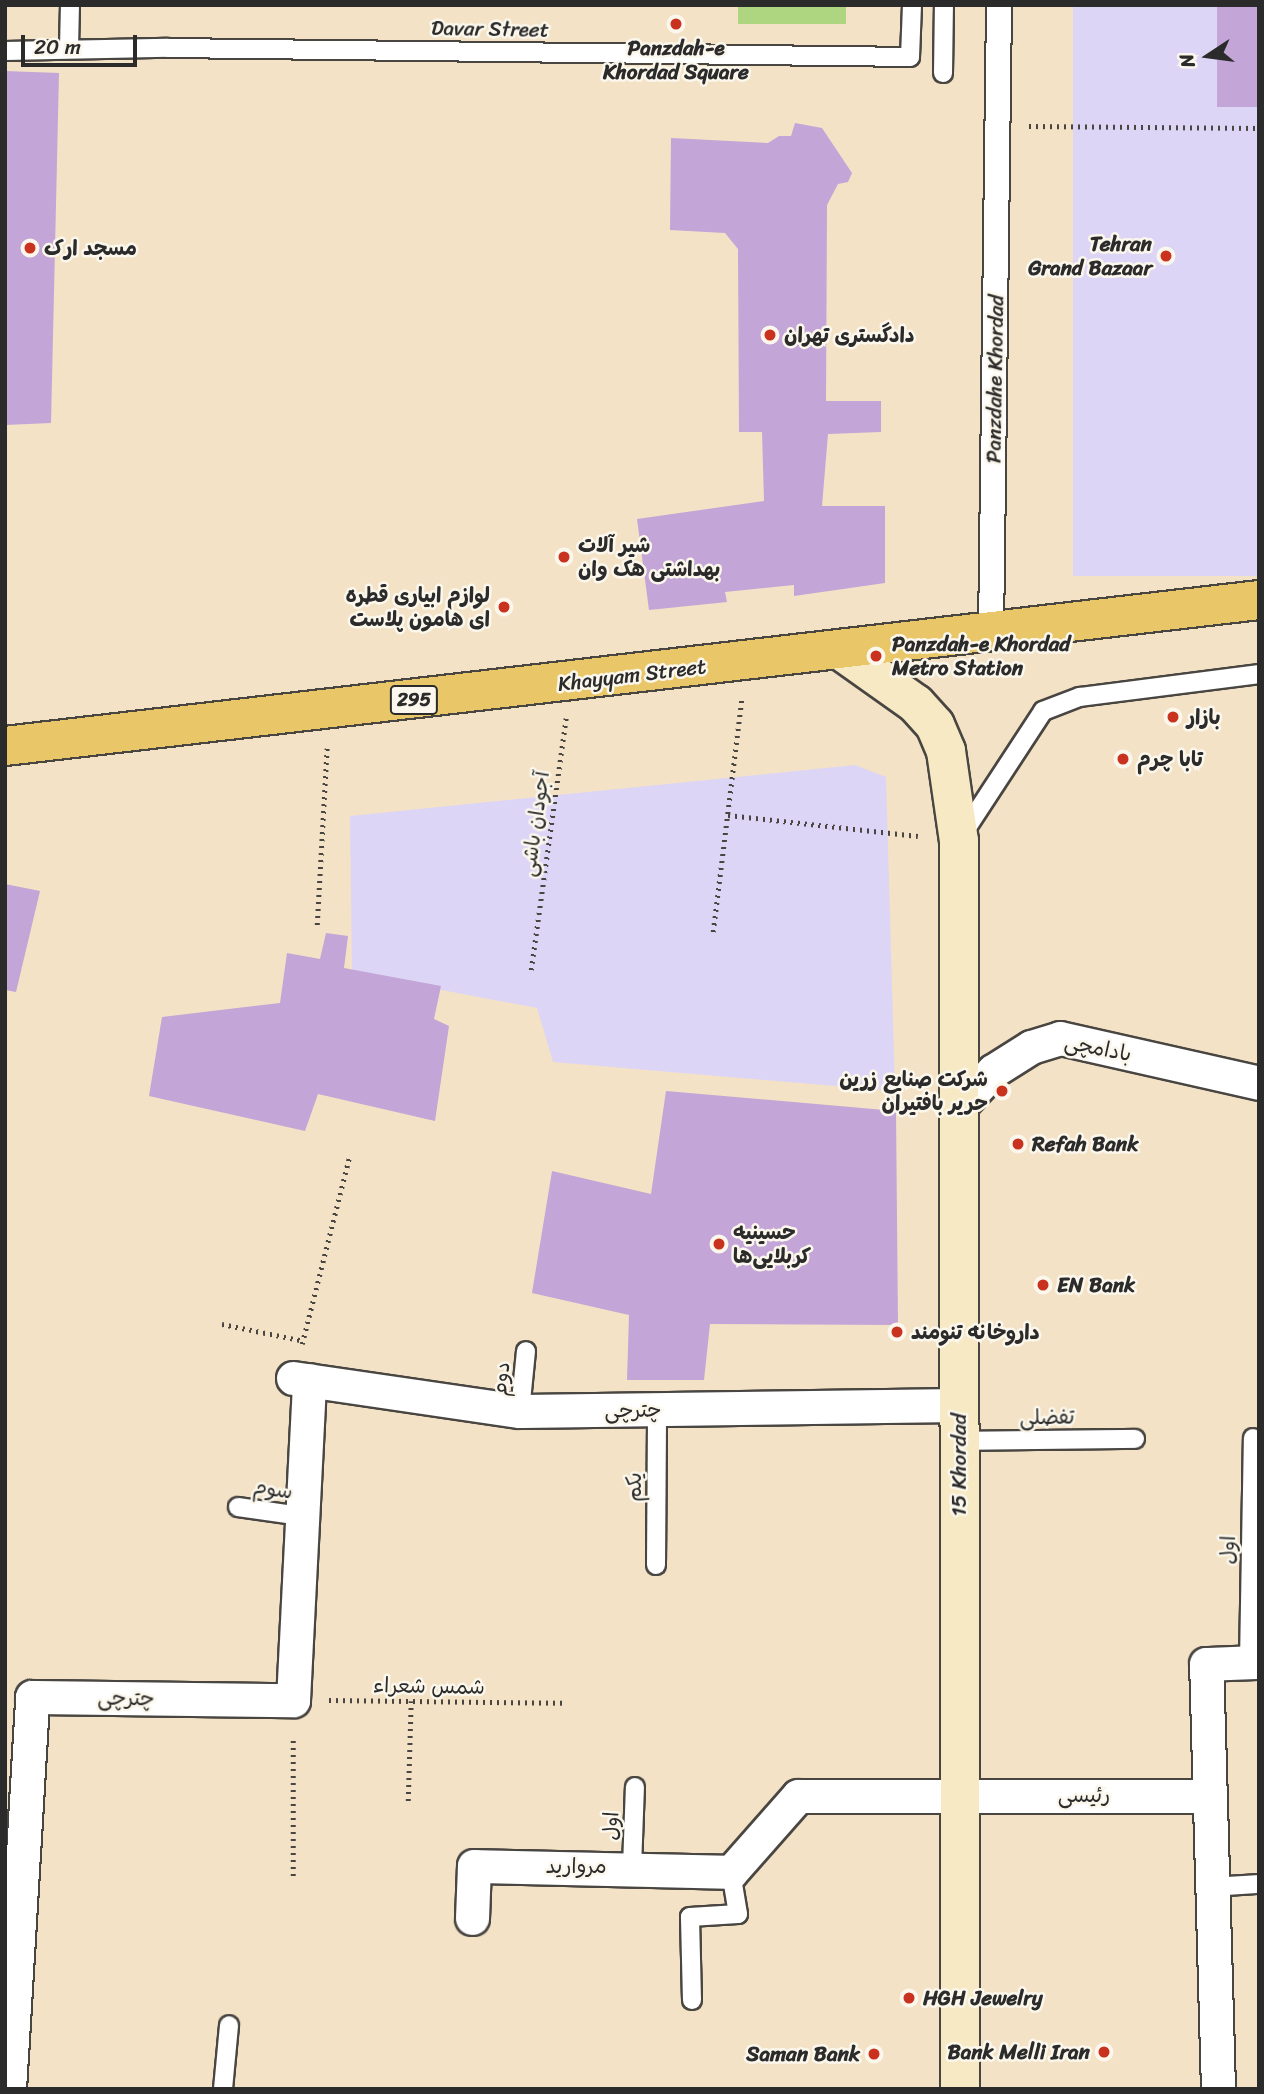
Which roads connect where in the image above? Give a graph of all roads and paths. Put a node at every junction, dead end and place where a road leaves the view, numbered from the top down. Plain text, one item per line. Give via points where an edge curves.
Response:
1 (70, 5) edge
2 (912, 5) edge
3 (944, 5) edge
4 (999, 5) edge
5 (69, 48) junction
6 (5, 51) edge
7 (943, 73) dead end
8 (999, 126) junction
9 (1259, 128) edge
10 (1259, 600) edge
11 (990, 633) junction
12 (840, 650) junction
13 (746, 662) junction
14 (1259, 674) edge
15 (571, 682) junction
16 (330, 709) junction
17 (5, 746) edge
18 (728, 815) junction
19 (959, 841) junction
20 (317, 925) dead end
21 (713, 932) dead end
22 (531, 970) dead end
23 (1259, 1083) edge
24 (959, 1107) junction
25 (349, 1158) dead end
26 (222, 1324) dead end
27 (303, 1340) junction
28 (526, 1351) dead end
29 (301, 1379) junction
30 (657, 1409) junction
31 (520, 1411) junction
32 (959, 1423) junction
33 (1253, 1438) dead end
34 (1135, 1439) dead end
35 (238, 1507) dead end
36 (301, 1516) junction
37 (656, 1564) dead end
38 (1254, 1662) edge
39 (293, 1700) junction
40 (411, 1701) junction
41 (564, 1703) dead end
42 (635, 1787) dead end
43 (959, 1795) junction
44 (1209, 1796) junction
45 (408, 1801) dead end
46 (15, 1827) edge
47 (632, 1867) junction
48 (731, 1872) junction
49 (293, 1876) dead end
50 (1259, 1884) edge
51 (1212, 1887) junction
52 (472, 1918) dead end
53 (692, 2000) dead end
54 (229, 2025) dead end
55 (9, 2089) edge
56 (223, 2089) edge
57 (960, 2089) edge
58 (1218, 2089) edge

1 - 5 lane
2 - 5 lane, Davar Street via 911,57
3 - 7 lane
4 - 8 street, Panzdahe Khordad
5 - 6 lane, Davar Street
8 - 9 path
8 - 11 street, Panzdahe Khordad
10 - 11 main road, Khayyam Street / 295
11 - 12 main road, Khayyam Street / 295
12 - 13 main road, Khayyam Street / 295
12 - 19 main road, 15 Khordad via 916,704 935,725 946,751
13 - 15 main road, Khayyam Street / 295
13 - 18 path
14 - 19 lane via 1080,697 1043,711
15 - 16 main road, Khayyam Street / 295
15 - 22 path, آجودان باشی
16 - 17 main road, Khayyam Street / 295
16 - 20 path
18 - 19 path
18 - 21 path
19 - 24 main road, 15 Khordad
23 - 24 street, بادامچی via 1060,1038 1031,1047 993,1071
24 - 32 main road, 15 Khordad
25 - 27 path
26 - 27 path
27 - 29 path
28 - 31 lane, دوم
29 - 31 street, چترچی
29 - 36 street
30 - 31 street, چترچی
30 - 32 street, چترچی
30 - 37 lane, یکم
32 - 34 lane, تفضلی
32 - 43 main road, 15 Khordad
33 - 38 lane, اول
35 - 36 lane, سوم
36 - 39 street
38 - 44 street via 1206,1664
39 - 40 path, شمس شعراء
39 - 46 street, چترچی via 32,1697
39 - 49 path
40 - 41 path, شمس شعراء
40 - 45 path
42 - 47 lane, اول
43 - 44 street, رئیسی
43 - 48 street via 798,1796
43 - 57 main road, 15 Khordad
44 - 51 street
46 - 55 street, چترچی
47 - 48 street, مروارید
47 - 52 street, مروارید via 474,1866
48 - 53 lane via 738,1914 690,1917
50 - 51 lane
51 - 58 street
54 - 56 lane

